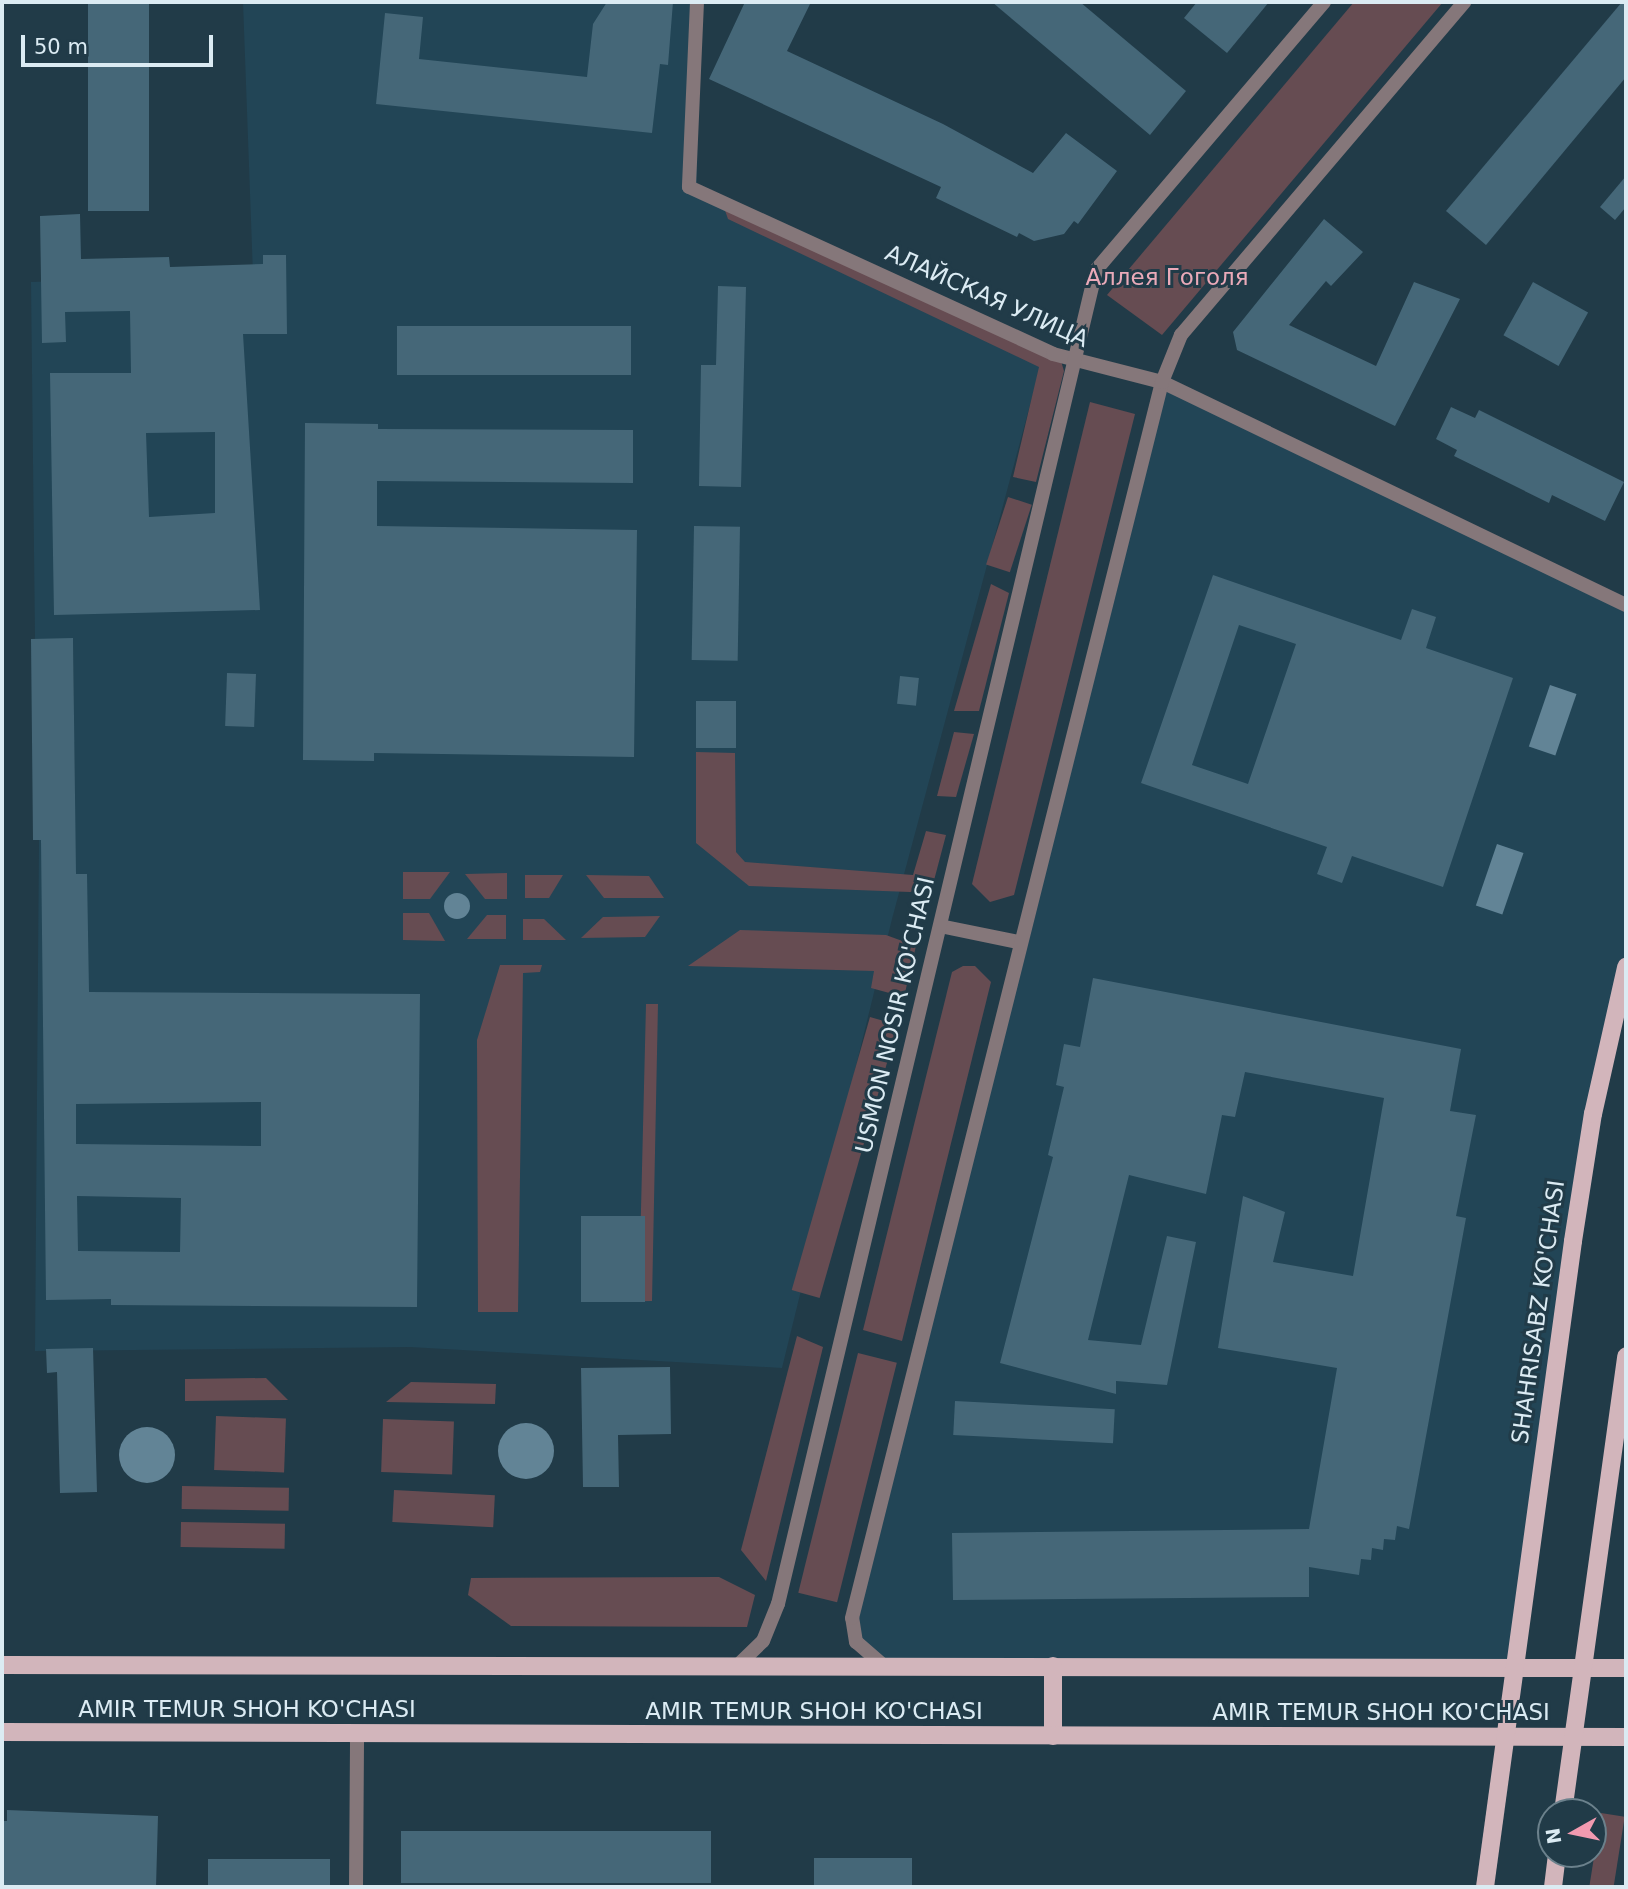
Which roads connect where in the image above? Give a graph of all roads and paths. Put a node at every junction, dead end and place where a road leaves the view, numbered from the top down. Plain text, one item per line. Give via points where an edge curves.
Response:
1 (697, 2) edge
2 (1324, 2) edge
3 (1464, 2) edge
4 (1076, 362) junction
5 (1161, 382) junction
6 (1626, 605) edge
7 (940, 926) junction
8 (1018, 942) junction
9 (1626, 967) edge
10 (1626, 1356) edge
11 (2, 1665) edge
12 (884, 1666) junction
13 (1053, 1666) junction
14 (736, 1667) junction
15 (1513, 1667) junction
16 (1582, 1668) junction
17 (1626, 1668) edge
18 (2, 1732) edge
19 (357, 1734) junction
20 (1054, 1736) junction
21 (1573, 1736) junction
22 (1626, 1737) edge
23 (1505, 1738) junction
24 (1565, 1798) edge
25 (1555, 1868) edge
26 (356, 1887) edge
27 (1485, 1887) edge
28 (1552, 1887) edge

1 - 4 street, АЛАЙСКАЯ УЛИЦА via 689,187
2 - 4 street, USMON NOSIR KO'CHASI via 1096,271
3 - 5 street via 1181,335
4 - 5 street, АЛАЙСКАЯ УЛИЦА
4 - 7 street, USMON NOSIR KO'CHASI
5 - 6 street, АЛАЙСКАЯ УЛИЦА
5 - 8 street
7 - 8 street
7 - 14 street, USMON NOSIR KO'CHASI via 778,1604 763,1641
8 - 12 street via 852,1618 856,1642
9 - 15 main road, SHAHRISABZ KO'CHASI via 1589,1139
10 - 16 main road
11 - 14 main road, AMIR TEMUR SHOH KO'CHASI
12 - 13 main road, AMIR TEMUR SHOH KO'CHASI
12 - 14 main road, AMIR TEMUR SHOH KO'CHASI
13 - 15 main road, AMIR TEMUR SHOH KO'CHASI
13 - 20 main road
15 - 16 main road, AMIR TEMUR SHOH KO'CHASI
15 - 23 main road, SHAHRISABZ KO'CHASI
16 - 17 main road, AMIR TEMUR SHOH KO'CHASI
16 - 21 main road
18 - 19 main road, AMIR TEMUR SHOH KO'CHASI
19 - 20 main road, AMIR TEMUR SHOH KO'CHASI
19 - 26 street
20 - 23 main road, AMIR TEMUR SHOH KO'CHASI
21 - 22 main road, AMIR TEMUR SHOH KO'CHASI
21 - 23 main road, AMIR TEMUR SHOH KO'CHASI
21 - 24 main road
23 - 27 main road, SHAHRISABZ KO'CHASI
25 - 28 main road

